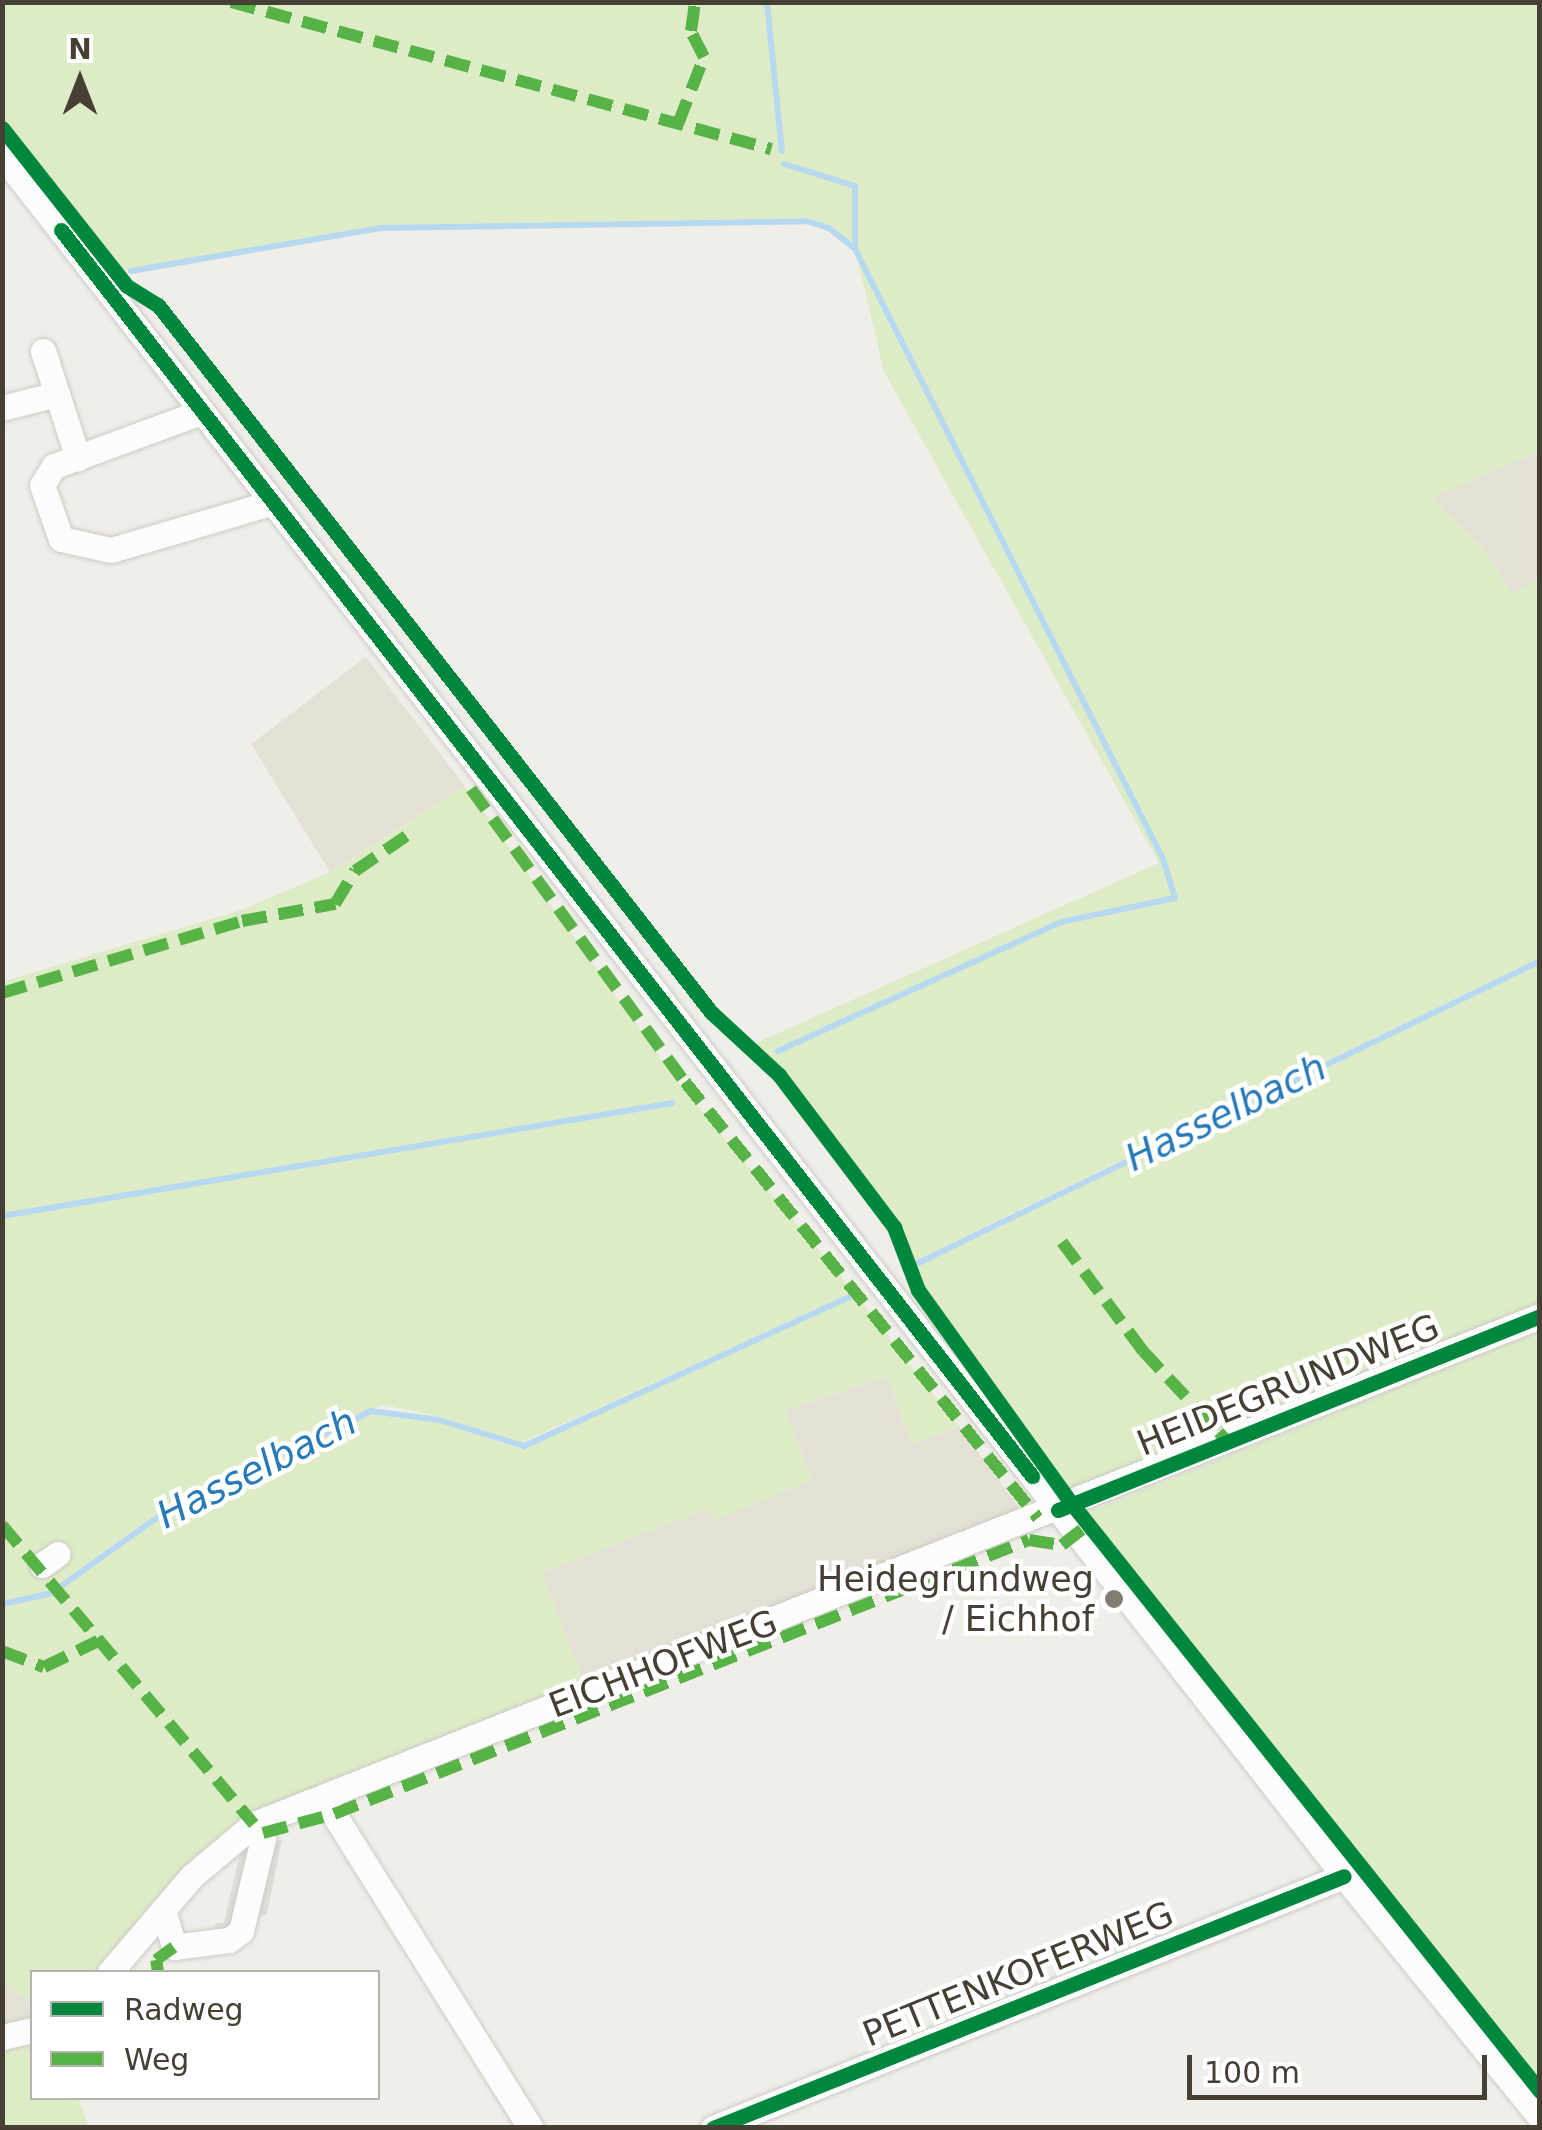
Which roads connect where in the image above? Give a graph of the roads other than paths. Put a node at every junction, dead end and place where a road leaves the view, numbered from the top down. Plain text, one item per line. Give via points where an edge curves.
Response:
1 (2, 154) edge
2 (43, 351) dead end
3 (57, 394) junction
4 (2, 408) edge
5 (201, 412) junction
6 (78, 458) junction
7 (271, 503) junction
8 (1540, 1316) edge
9 (1058, 1510) junction
10 (323, 1797) junction
11 (254, 1824) junction
12 (1344, 1876) junction
13 (163, 1910) junction
14 (112, 1970) edge
15 (30, 2030) edge
16 (2, 2037) edge
17 (1540, 2117) edge
18 (531, 2128) edge
19 (713, 2128) edge

1 - 5 street
2 - 3 street
3 - 4 street
3 - 6 street
5 - 6 street
5 - 7 street
6 - 7 street via 54,466 42,485 60,539 111,550
7 - 9 street
8 - 9 street, HEIDEGRUNDWEG
9 - 10 street, EICHHOFWEG
9 - 12 street
10 - 11 street, EICHHOFWEG
10 - 18 street
11 - 13 street, EICHHOFWEG
11 - 13 street via 263,1840 241,1931 229,1940 174,1947
12 - 17 street
12 - 19 street, PETTENKOFERWEG
13 - 14 street, EICHHOFWEG
15 - 16 street

